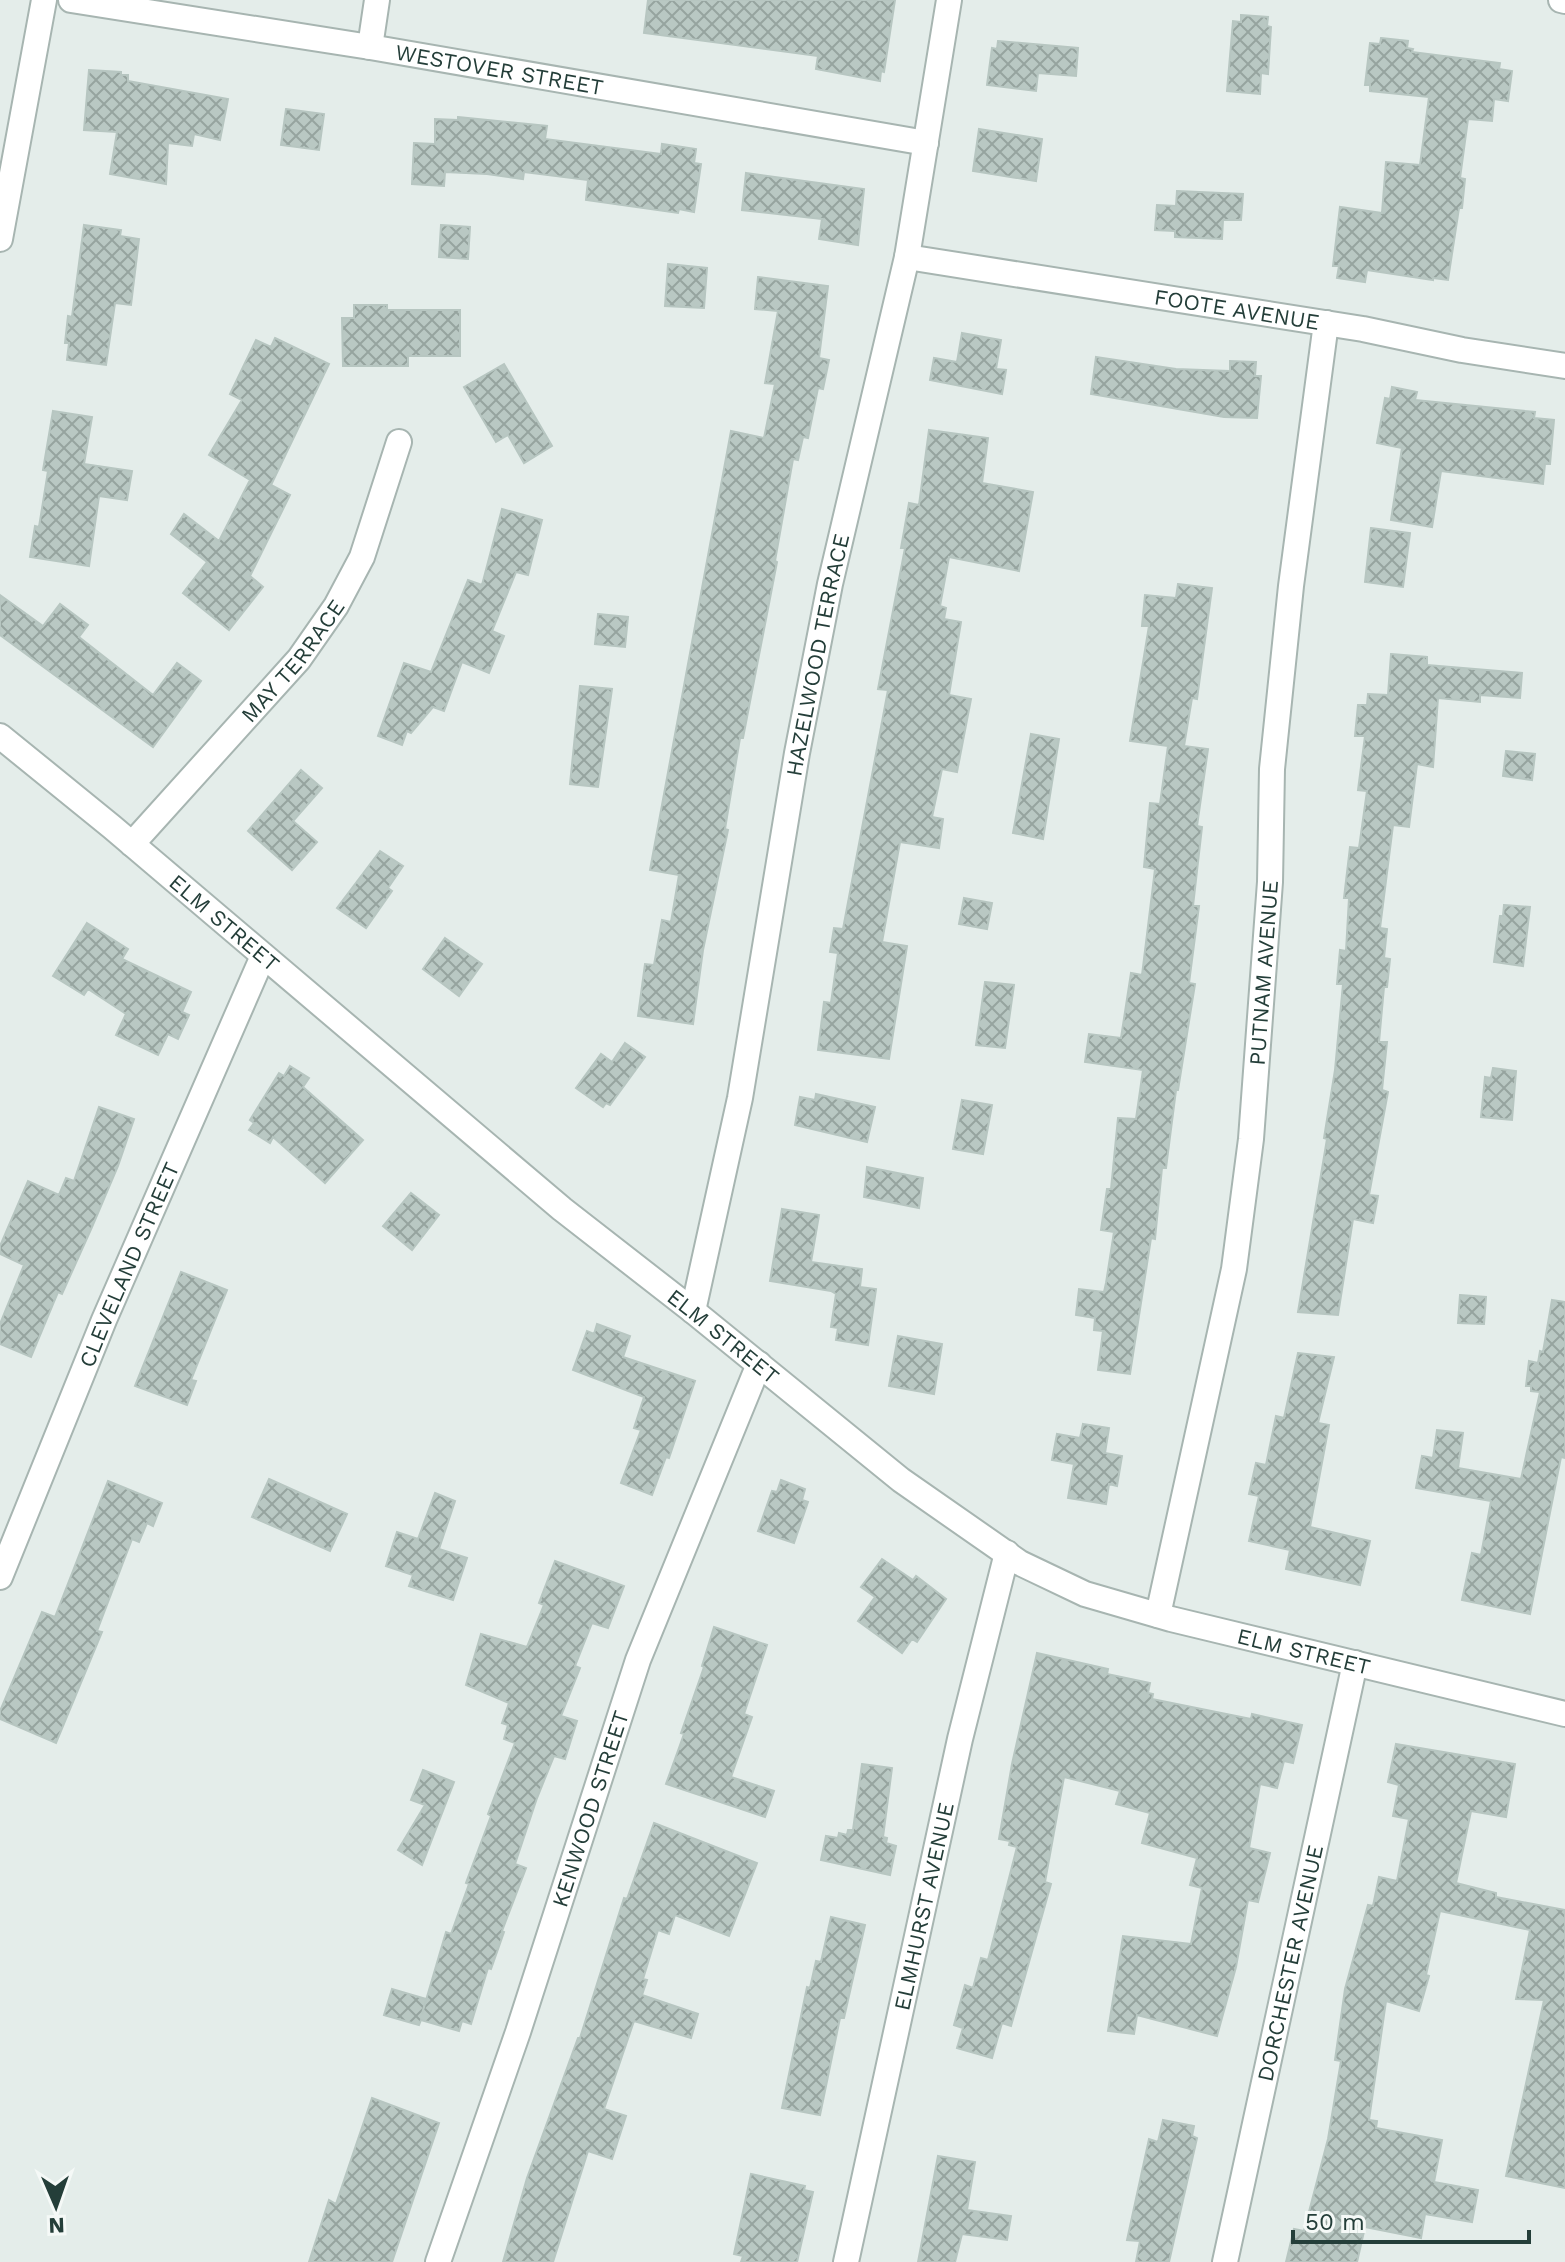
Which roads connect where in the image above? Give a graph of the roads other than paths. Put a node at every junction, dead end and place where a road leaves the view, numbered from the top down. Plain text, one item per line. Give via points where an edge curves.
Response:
1 (44, 0) edge
2 (71, 0) edge
3 (377, 0) edge
4 (949, 0) edge
5 (370, 47) junction
6 (926, 143) junction
7 (0, 239) edge
8 (907, 257) junction
9 (1326, 323) junction
10 (1565, 366) edge
11 (399, 442) dead end
12 (0, 736) edge
13 (132, 844) junction
14 (263, 956) junction
15 (693, 1311) junction
16 (759, 1364) junction
17 (1007, 1553) junction
18 (0, 1577) edge
19 (1158, 1615) junction
20 (1355, 1663) junction
21 (1565, 1714) edge
22 (438, 2262) edge
23 (846, 2262) edge
24 (1225, 2262) edge

1 - 7 street
2 - 5 street, WESTOVER STREET
3 - 5 street
4 - 6 street, HAZELWOOD TERRACE
5 - 6 street, WESTOVER STREET
6 - 8 street, HAZELWOOD TERRACE
8 - 9 street, FOOTE AVENUE
8 - 15 street, HAZELWOOD TERRACE via 830,584 740,1098
9 - 10 street, FOOTE AVENUE
9 - 19 street, PUTNAM AVENUE via 1272,769 1270,882 1249,1153 1234,1269
11 - 13 street, MAY TERRACE via 362,557 336,606 299,659
12 - 13 street, ELM STREET
13 - 14 street, ELM STREET
14 - 15 street, ELM STREET via 562,1209
14 - 18 street, CLEVELAND STREET via 104,1320
15 - 16 street, ELM STREET
16 - 17 street, ELM STREET via 901,1480
16 - 22 street, KENWOOD STREET via 638,1660
17 - 19 street, ELM STREET via 1085,1594
17 - 23 street, ELMHURST AVENUE via 960,1739
19 - 20 street, ELM STREET
20 - 21 street, ELM STREET
20 - 24 street, DORCHESTER AVENUE

